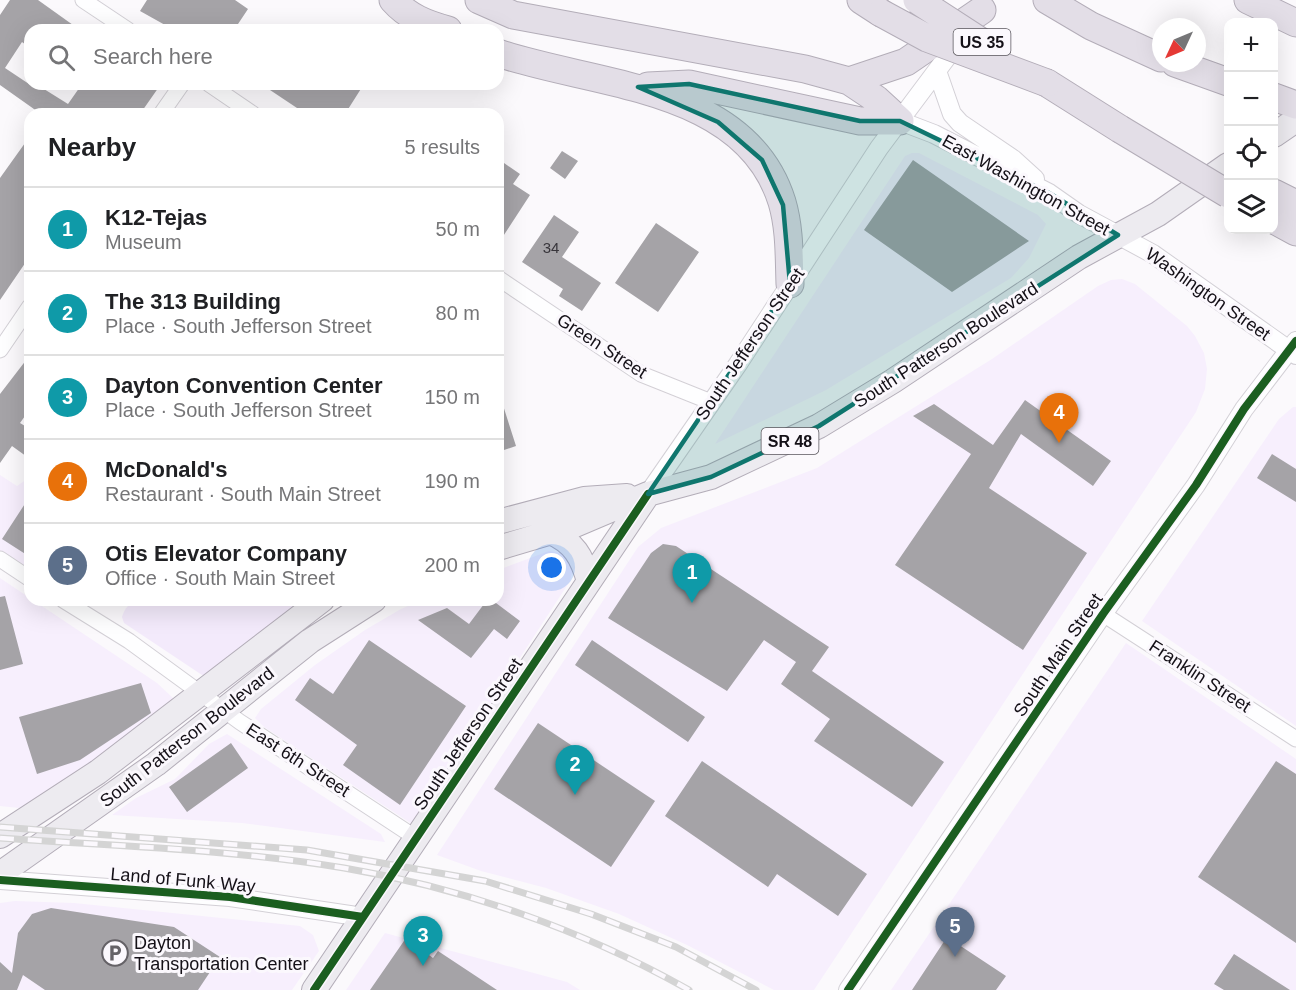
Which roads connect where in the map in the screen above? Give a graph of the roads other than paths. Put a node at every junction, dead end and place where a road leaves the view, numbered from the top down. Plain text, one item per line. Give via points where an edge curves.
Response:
1 (83, 0) edge
2 (393, 0) edge
3 (424, 0) edge
4 (479, 0) edge
5 (916, 0) edge
6 (1047, 0) edge
7 (1248, 0) edge
8 (985, 5) edge
9 (871, 7) edge
10 (1296, 23) edge
11 (119, 24) edge
12 (426, 24) edge
13 (444, 24) edge
14 (1152, 54) edge
15 (504, 55) edge
16 (937, 71) junction
17 (1200, 72) edge
18 (849, 81) junction
19 (1224, 81) edge
20 (1047, 83) junction
21 (638, 87) junction
22 (178, 90) edge
23 (218, 90) edge
24 (1278, 98) edge
25 (1296, 105) edge
26 (165, 108) edge
27 (244, 108) edge
28 (1296, 120) edge
29 (900, 121) junction
30 (1120, 129) junction
31 (1278, 132) edge
32 (1224, 168) edge
33 (1224, 171) edge
34 (1224, 192) edge
35 (1049, 193) junction
36 (1278, 195) edge
37 (1296, 204) edge
38 (1278, 222) edge
39 (1296, 232) edge
40 (1118, 235) junction
41 (504, 282) edge
42 (790, 284) junction
43 (24, 315) edge
44 (1294, 349) edge
45 (0, 350) edge
46 (711, 402) junction
47 (648, 494) junction
48 (504, 520) edge
49 (550, 532) junction
50 (504, 546) edge
51 (0, 559) edge
52 (24, 575) edge
53 (589, 581) junction
54 (73, 606) edge
55 (314, 606) edge
56 (365, 606) edge
57 (1103, 614) junction
58 (201, 693) junction
59 (224, 711) junction
60 (1296, 740) edge
61 (0, 836) edge
62 (416, 838) junction
63 (0, 874) edge
64 (0, 880) edge
65 (363, 916) junction
66 (314, 990) edge
67 (848, 990) edge

1 - 11 street
2 - 12 highway via 404,12
3 - 13 highway
4 - 18 highway via 513,15 805,69
5 - 20 highway, US 35, bridge
6 - 14 highway via 1091,26
7 - 10 highway
8 - 16 street, South Jefferson Street
8 - 18 highway via 906,62
9 - 20 highway, bridge via 927,38
15 - 21 highway
16 - 29 street, South Jefferson Street
16 - 35 street via 952,114 960,123 1013,159
17 - 19 highway
18 - 29 highway
20 - 30 highway, US 35
21 - 29 highway via 689,84 860,121
21 - 42 highway via 718,122 739,136 762,160 783,205
22 - 26 street
23 - 27 street
24 - 25 highway
28 - 31 main road
29 - 35 street, East Washington Street via 934,134
29 - 42 street, South Jefferson Street
30 - 33 highway, bridge
30 - 34 highway, US 35, bridge
32 - 40 main road, South Patterson Boulevard / SR 48 via 1158,214
35 - 40 street, East Washington Street
36 - 37 highway
38 - 39 highway
40 - 44 street, Washington Street via 1165,261
40 - 47 main road, South Patterson Boulevard / SR 48 via 819,426 711,477
41 - 46 street, Green Street via 641,374
42 - 46 street, South Jefferson Street
43 - 45 street
44 - 57 street, South Main Street via 1244,409 1196,485
46 - 47 street, South Jefferson Street
47 - 48 main road, South Patterson Boulevard via 584,499
47 - 49 main road, South Patterson Boulevard
47 - 53 main road, South Jefferson Street
49 - 50 main road, South Patterson Boulevard
49 - 53 main road via 573,546 581,556
51 - 52 street
53 - 62 main road, South Jefferson Street
54 - 58 street, East 6th Street
55 - 58 main road, South Patterson Boulevard
56 - 59 main road, South Patterson Boulevard via 310,641
57 - 60 street, Franklin Street
57 - 67 street, South Main Street
58 - 59 street, East 6th Street
58 - 61 main road, South Patterson Boulevard via 98,772
59 - 62 street, East 6th Street
59 - 63 main road, South Patterson Boulevard
62 - 65 main road, South Jefferson Street
64 - 65 street, Land of Funk Way via 230,897
65 - 66 main road, South Jefferson Street

